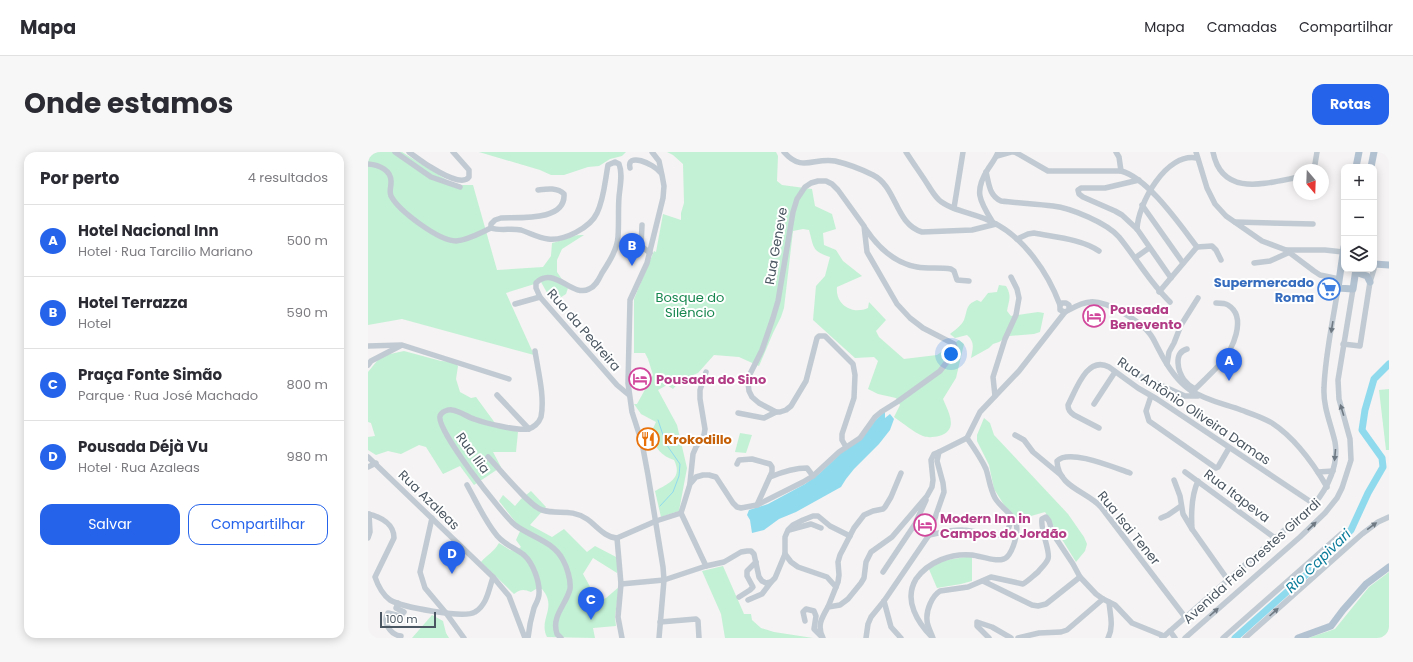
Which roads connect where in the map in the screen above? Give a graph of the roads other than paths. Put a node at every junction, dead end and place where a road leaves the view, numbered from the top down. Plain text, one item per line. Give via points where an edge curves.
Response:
1 (395, 152) edge
2 (409, 152) edge
3 (453, 152) edge
4 (652, 152) edge
5 (784, 152) edge
6 (906, 152) edge
7 (963, 152) edge
8 (1016, 152) edge
9 (1116, 152) edge
10 (1213, 152) edge
11 (1317, 152) edge
12 (1359, 152) edge
13 (1374, 152) edge
14 (640, 154) dead end
15 (998, 154) edge
16 (630, 155) dead end
17 (1194, 155) edge
18 (368, 164) edge
19 (1315, 164) edge
20 (1357, 164) edge
21 (1372, 164) edge
22 (630, 168) dead end
23 (1121, 171) junction
24 (986, 172) junction
25 (662, 175) junction
26 (1293, 178) edge
27 (1139, 180) junction
28 (460, 187) dead end
29 (538, 190) dead end
30 (1150, 191) junction
31 (1142, 205) junction
32 (954, 208) junction
33 (1234, 222) junction
34 (994, 223) junction
35 (1313, 224) dead end
36 (642, 225) dead end
37 (864, 226) junction
38 (491, 228) junction
39 (1137, 229) junction
40 (1017, 239) junction
41 (1199, 247) junction
42 (1149, 248) junction
43 (1306, 250) junction
44 (1341, 250) edge
45 (1099, 251) dead end
46 (1288, 251) junction
47 (650, 253) junction
48 (1135, 258) junction
49 (1222, 260) dead end
50 (1302, 262) junction
51 (1254, 263) dead end
52 (1183, 264) junction
53 (1389, 265) edge
54 (1377, 266) edge
55 (1341, 267) edge
56 (1356, 272) edge
57 (1372, 272) edge
58 (1011, 277) dead end
59 (1171, 278) junction
60 (1339, 279) junction
61 (969, 280) dead end
62 (1370, 282) junction
63 (1338, 288) junction
64 (1352, 289) junction
65 (1159, 292) junction
66 (540, 297) junction
67 (1198, 298) dead end
68 (1170, 302) dead end
69 (1216, 303) dead end
70 (515, 304) dead end
71 (1064, 307) junction
72 (1343, 344) junction
73 (402, 345) junction
74 (368, 346) edge
75 (1186, 349) dead end
76 (535, 351) dead end
77 (1167, 364) junction
78 (368, 365) edge
79 (706, 372) dead end
80 (1115, 372) junction
81 (1138, 375) dead end
82 (509, 379) dead end
83 (1193, 390) junction
84 (497, 395) dead end
85 (629, 395) junction
86 (995, 396) junction
87 (1151, 396) junction
88 (1198, 396) junction
89 (1094, 404) dead end
90 (738, 412) dead end
91 (776, 412) junction
92 (1099, 428) dead end
93 (529, 429) junction
94 (1015, 435) dead end
95 (967, 438) junction
96 (846, 447) junction
97 (1229, 448) junction
98 (939, 452) junction
99 (368, 457) edge
100 (488, 457) dead end
101 (376, 463) junction
102 (737, 464) dead end
103 (368, 467) edge
104 (1333, 471) junction
105 (1185, 472) dead end
106 (1318, 472) junction
107 (901, 473) dead end
108 (1130, 474) dead end
109 (770, 476) junction
110 (813, 476) junction
111 (1064, 478) junction
112 (1174, 480) dead end
113 (1198, 481) junction
114 (690, 484) junction
115 (467, 485) dead end
116 (1327, 487) junction
117 (927, 496) junction
118 (1314, 504) junction
119 (757, 505) junction
120 (1181, 506) junction
121 (681, 513) junction
122 (368, 514) edge
123 (1012, 517) junction
124 (1389, 517) edge
125 (432, 518) junction
126 (1161, 518) dead end
127 (656, 521) junction
128 (821, 528) dead end
129 (788, 530) junction
130 (1192, 530) junction
131 (1341, 534) dead end
132 (929, 535) junction
133 (850, 536) junction
134 (368, 538) edge
135 (617, 538) junction
136 (1275, 538) junction
137 (784, 554) junction
138 (756, 562) junction
139 (706, 566) junction
140 (1389, 566) edge
141 (882, 572) dead end
142 (493, 577) junction
143 (1080, 577) junction
144 (664, 580) junction
145 (1228, 580) junction
146 (983, 581) junction
147 (771, 582) junction
148 (620, 584) junction
149 (836, 587) junction
150 (739, 597) dead end
151 (1103, 599) junction
152 (748, 600) dead end
153 (884, 602) junction
154 (1109, 602) junction
155 (398, 603) junction
156 (828, 607) junction
157 (446, 613) junction
158 (1186, 617) junction
159 (805, 621) dead end
160 (660, 622) junction
161 (1170, 632) junction
162 (401, 636) dead end
163 (823, 637) edge
164 (1163, 637) edge
165 (464, 638) edge
166 (526, 638) edge
167 (561, 638) edge
168 (622, 638) edge
169 (659, 638) edge
170 (699, 638) edge
171 (866, 638) edge
172 (901, 638) edge
173 (933, 638) edge
174 (989, 638) edge
175 (1011, 638) edge
176 (1018, 638) edge
177 (1108, 638) edge
178 (1176, 638) edge
179 (1185, 638) edge
180 (1223, 638) edge
181 (1245, 638) edge
182 (1298, 638) edge

1 - 28 street via 431,177
2 - 3 street via 431,168 464,181 469,177 469,170
4 - 25 street via 659,161
5 - 34 street via 794,161 835,161 875,176 887,188 905,221 916,230 972,230
6 - 32 street via 937,198
7 - 32 street
8 - 15 street
8 - 23 street via 1048,171
9 - 23 street
10 - 26 street via 1222,173 1240,183 1252,185
11 - 19 street
12 - 20 main road
13 - 21 main road
14 - 25 street via 653,163
15 - 24 street
16 - 22 street
17 - 30 street via 1166,168
17 - 33 street via 1215,204
18 - 38 street via 381,167 389,174 392,196 411,217 448,239 462,240
23 - 27 street
24 - 34 street via 979,194 982,205
24 - 48 street via 991,192 996,199 1054,206 1092,219 1111,230
25 - 47 street via 663,198
27 - 30 street
27 - 39 street via 1106,188 1078,190 1083,198 1115,210
29 - 38 street via 560,191 564,194 563,202 550,214 500,218 491,224
30 - 31 street
30 - 41 street
31 - 39 street
31 - 52 street
32 - 34 street
33 - 35 street
33 - 46 street via 1262,241
34 - 40 street
36 - 47 street via 641,246
37 - 61 street via 872,238 898,261 915,267 951,269 957,280
37 - 91 street, Rua Geneve via 832,184 818,181 811,183 797,199 778,301 748,383 748,391 752,397
37 - 96 street, Rua Geneve via 868,252 897,304 923,328 954,344 956,350 940,371 881,412 860,438
38 - 66 street, Rua da Pedreira via 522,230 546,239 574,234 597,213 608,165 615,162 619,164 621,176 618,238 614,252 596,284 589,290 581,291 562,281 544,278 536,284
39 - 42 street
40 - 45 street via 1034,233 1082,243
40 - 71 street via 1046,276
41 - 49 street via 1212,246
41 - 52 street
42 - 48 street
42 - 59 street
43 - 44 street
43 - 46 street
43 - 50 street via 1302,254
46 - 50 street
46 - 51 street via 1270,261
47 - 85 street via 630,300
48 - 65 street
50 - 60 street via 1320,275
52 - 59 street
53 - 54 main road
55 - 60 main road
56 - 62 main road via 1366,276
56 - 64 main road, Avenida Frei Orestes Girardi
57 - 62 street
58 - 86 street via 1019,298 1016,315 1004,339 993,377
59 - 65 street
60 - 63 main road
62 - 72 street via 1360,346
63 - 64 main road
63 -> 104 street via 1324,386 1326,409 1336,450
64 - 72 street, Avenida Frei Orestes Girardi
65 - 68 street
66 - 70 street
66 - 85 street, Rua da Pedreira via 606,373
67 - 77 street via 1168,352
69 - 83 street via 1227,304 1237,317 1236,334 1222,363
71 - 77 street via 1090,302 1108,306 1146,329
71 - 86 street via 1058,320 1019,371
179 -> 72 street, Avenida Frei Orestes Girardi via 1300,537 1337,498 1351,460 1350,439 1338,392
73 - 74 street
73 - 78 street
73 - 82 street
75 - 83 street via 1182,350 1179,356 1178,365 1185,381
76 - 93 street via 541,394 541,419
77 - 83 street via 1176,379
79 - 114 street via 700,390 705,429 694,454
80 - 87 street, Rua Antônio Oliveira Damas
80 - 89 street
80 - 92 street, Rua Antônio Oliveira Damas via 1104,364 1090,367 1068,405 1071,413
81 - 88 street via 1185,396
83 - 88 street
84 - 93 street
85 - 127 street via 643,449
86 - 95 street via 980,412
87 - 97 street, Rua Antônio Oliveira Damas
87 - 97 street, Rua Itapeva via 1146,411 1149,422 1210,463 1218,467
88 - 106 street via 1272,423 1296,443
90 - 91 street via 764,418
91 - 96 street via 786,410 796,400 806,381 816,341 819,336 825,336 853,364 854,398 842,434
93 - 167 street, Rua Ilia via 491,424 453,410 447,410 440,417 440,423 456,452 512,522 550,545 564,560 570,583 555,622 557,634
94 - 111 street, Rua Isai Tener via 1024,440 1035,455
95 - 98 street
95 - 123 street via 979,455 996,500
96 - 110 street, Rua Geneve
97 - 118 street, Rua Antônio Oliveira Damas
98 - 117 street via 934,454 931,460 933,480
98 - 132 street via 937,461 944,492
99 - 101 street, Rua Azaleas
100 - 135 street via 540,510 575,513 610,537
101 - 103 street
101 - 125 street, Rua Azaleas
102 - 109 street via 739,460 752,459 770,464 773,469
104 - 106 street
104 - 116 street
105 - 113 street, Rua Itapeva
106 - 116 street
107 - 133 street via 885,507 864,515
108 - 111 street via 1089,458 1064,458 1058,459 1057,463
109 - 110 street via 807,468
109 - 119 street
110 - 119 street, Rua Geneve
111 - 158 street, Rua Isai Tener via 1069,485 1088,495 1101,507
112 - 120 street
113 - 130 street via 1192,504
113 - 136 street, Rua Itapeva
114 - 119 street, Rua Geneve via 702,475 716,477 737,507
114 - 121 street
115 - 166 street via 494,532 504,543 529,560 535,573 538,581 538,600
116 - 118 street
117 - 141 street via 915,524
117 - 156 street via 892,536 871,552 866,562 864,578 848,600 840,605
118 - 136 street
120 - 126 street
120 - 130 street
121 - 127 street
121 - 139 street
122 - 134 street
122 - 155 street via 380,517 394,532 394,538 375,577 379,589 390,600
123 - 132 street via 1008,530 998,535 964,530
123 - 173 street via 1017,530 1012,550 1003,560 960,555 929,566 914,583 911,601 916,616
181 -> 124 street via 1362,534
125 - 142 street, Rua Azaleas
125 - 157 street via 420,572 425,588
127 - 135 street
127 - 144 street
128 - 129 street via 811,524
129 - 133 street via 803,520 818,516 830,526
129 - 137 street
130 - 145 street
131 - 180 street
132 - 153 street
133 - 149 street via 838,562 839,575
135 - 148 street
136 - 145 street
137 - 147 street
137 - 149 street via 798,567 827,577
138 - 139 street via 754,554 747,550 724,562
138 - 147 street via 762,581
138 - 150 street via 747,571 752,588
139 - 144 street
140 - 182 main road via 1366,584 1331,626
142 - 157 street via 484,604 480,608 471,614
142 - 166 street, Rua Azaleas via 509,596
143 - 146 street via 1046,604 1038,606
143 - 146 street via 1053,534 1050,521 1046,517 1042,518 1042,521 1049,555 1044,566 1023,584 991,577
143 - 151 street
144 - 148 street
144 - 160 street
145 - 158 street
146 - 173 street via 968,587 940,591 934,596 927,614
147 - 152 street via 762,594
148 - 168 street via 618,617
149 - 156 street
151 - 154 street
151 - 176 street via 1066,630
153 - 171 street via 871,617
153 - 172 street via 891,627
154 - 164 street via 1132,623
154 - 177 street via 1111,633
155 - 157 street
155 - 162 street via 396,608 404,614 400,616 388,613 386,620 390,630
156 - 163 street via 819,626
157 - 165 street
158 - 161 street
159 - 163 street via 803,612 806,609 814,611 814,629
160 - 169 street
160 - 170 street via 696,619
161 - 164 street
161 - 178 street
174 - 175 street via 977,626 977,622

